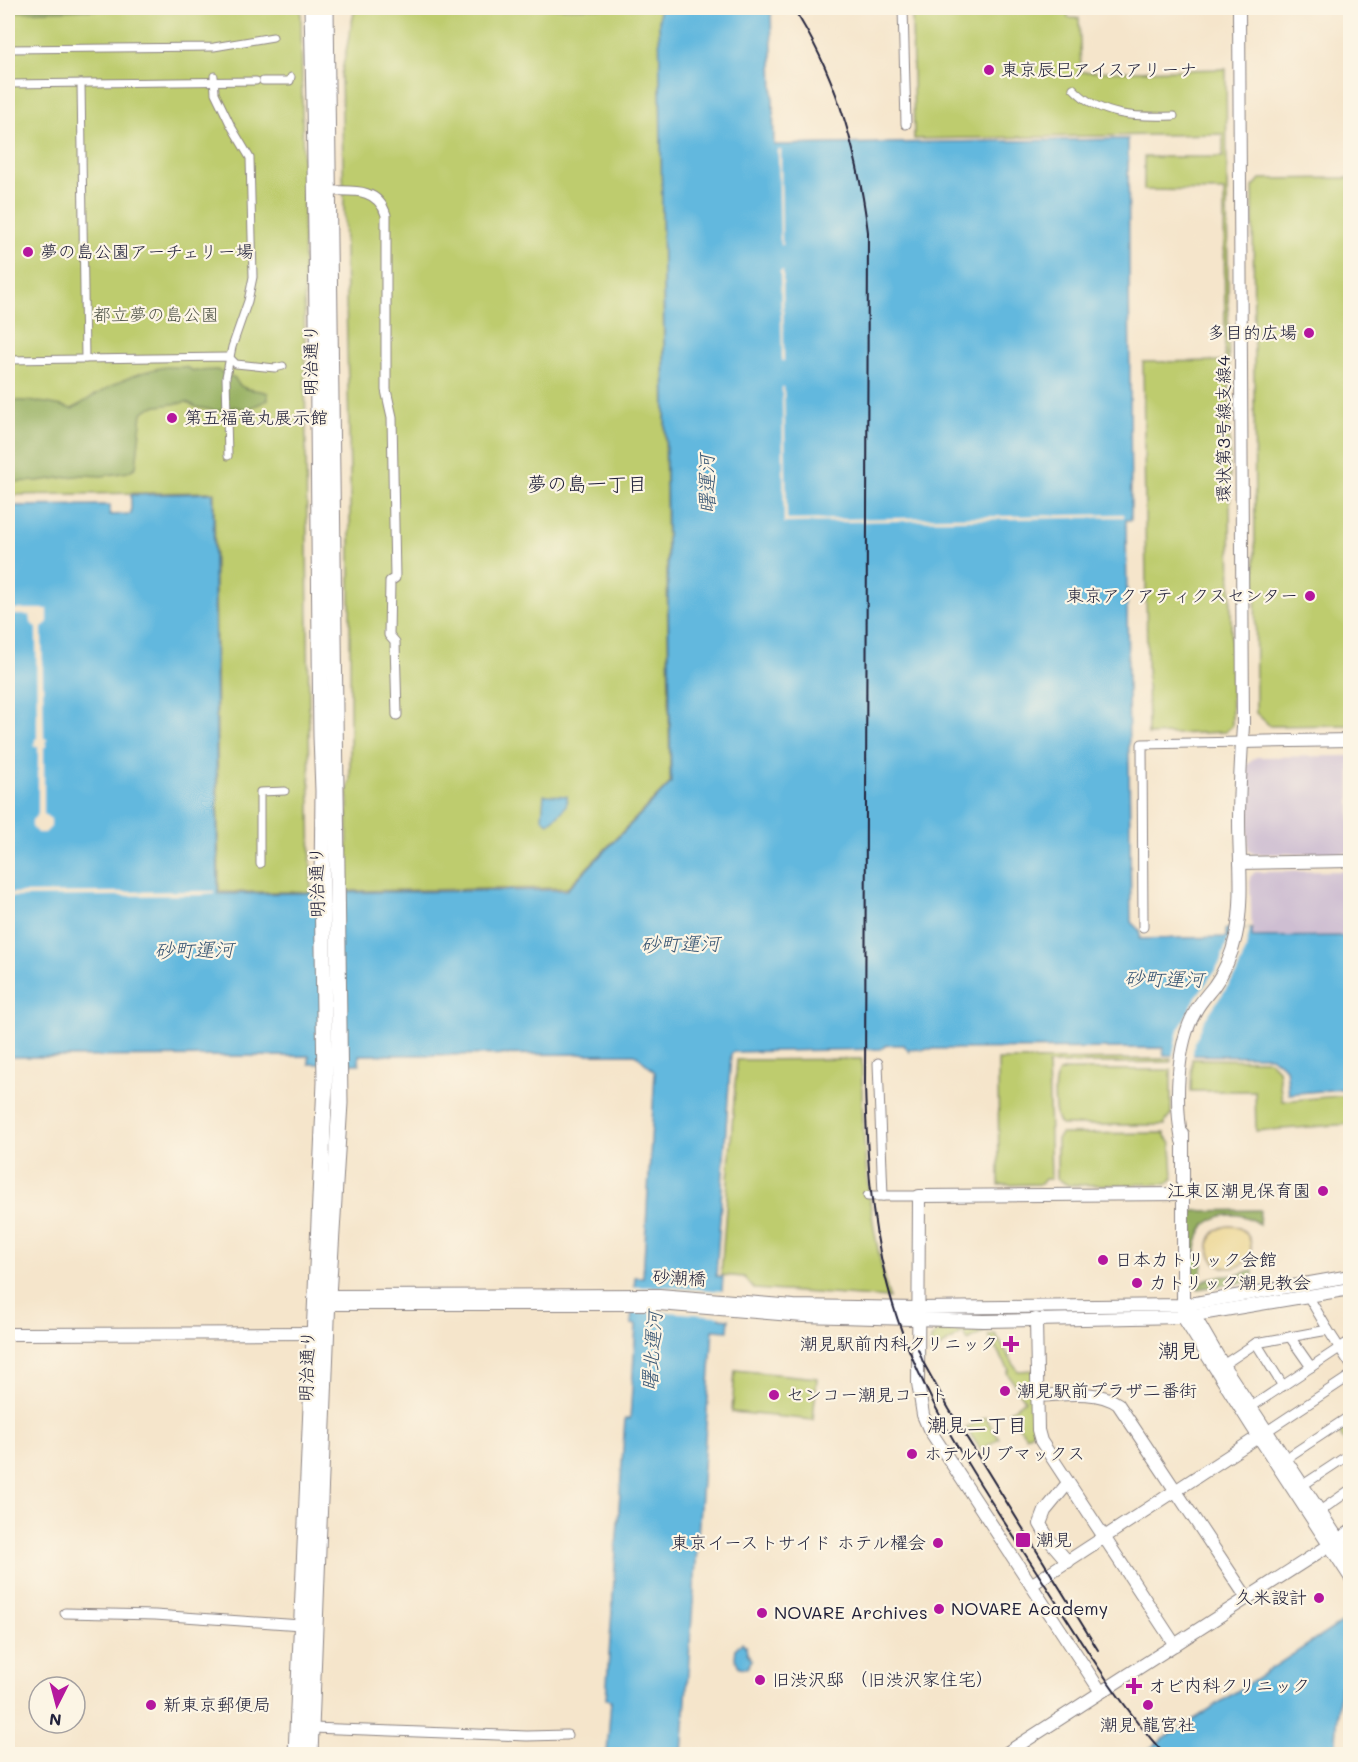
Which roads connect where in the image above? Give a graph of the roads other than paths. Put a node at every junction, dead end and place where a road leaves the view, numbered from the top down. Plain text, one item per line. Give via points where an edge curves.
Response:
1 (312, 8) edge
2 (326, 8) edge
3 (903, 8) edge
4 (1239, 8) edge
5 (273, 37) dead end
6 (8, 49) edge
7 (291, 77) dead end
8 (214, 79) junction
9 (81, 83) junction
10 (8, 84) edge
11 (1073, 88) dead end
12 (1174, 116) dead end
13 (906, 124) dead end
14 (328, 191) junction
15 (229, 357) junction
16 (85, 359) junction
17 (8, 360) edge
18 (283, 366) dead end
19 (228, 456) dead end
20 (397, 715) dead end
21 (1350, 740) edge
22 (1242, 742) junction
23 (285, 791) dead end
24 (1350, 861) edge
25 (1242, 863) junction
26 (260, 864) dead end
27 (1143, 927) dead end
28 (878, 1063) dead end
29 (1183, 1194) junction
30 (868, 1196) dead end
31 (883, 1196) junction
32 (919, 1196) junction
33 (1350, 1276) edge
34 (1350, 1289) edge
35 (1308, 1296) junction
36 (324, 1300) junction
37 (1187, 1312) junction
38 (918, 1314) junction
39 (1036, 1319) junction
40 (1328, 1330) junction
41 (320, 1333) junction
42 (8, 1334) edge
43 (1290, 1337) junction
44 (1350, 1341) edge
45 (1256, 1343) junction
46 (1340, 1348) junction
47 (1350, 1364) edge
48 (1223, 1365) junction
49 (1311, 1367) junction
50 (1350, 1376) edge
51 (1283, 1386) junction
52 (1038, 1396) junction
53 (1251, 1407) junction
54 (1350, 1416) edge
55 (1263, 1434) junction
56 (1350, 1454) edge
57 (1285, 1458) junction
58 (1068, 1483) junction
59 (1303, 1485) junction
60 (1350, 1490) edge
61 (1177, 1491) junction
62 (1320, 1510) junction
63 (1350, 1532) edge
64 (1104, 1538) junction
65 (1334, 1543) junction
66 (1350, 1557) edge
67 (1068, 1562) junction
68 (1350, 1577) edge
69 (1031, 1585) junction
70 (1247, 1598) junction
71 (65, 1612) dead end
72 (301, 1625) junction
73 (1175, 1645) junction
74 (1101, 1692) junction
75 (312, 1728) junction
76 (567, 1735) dead end
77 (296, 1755) edge
78 (310, 1755) edge
79 (1005, 1755) edge

1 - 36 main road, 明治通り via 323,791
2 - 14 main road, 明治通り
3 - 13 street
4 - 22 street, 環状第3号線支線4
5 - 6 street via 214,47
7 - 8 street via 290,81
8 - 9 street
8 - 15 street via 215,93 250,158 251,289
9 - 10 street
9 - 16 street
11 - 12 street via 1087,101 1114,114
14 - 20 street via 367,192 378,199 386,215 386,390 392,417 396,578 390,581 389,635 395,642
14 - 36 main road, 明治通り via 340,1103
15 - 16 street
15 - 18 street via 236,363
15 - 19 street
16 - 17 street
21 - 22 street
22 - 25 street, 環状第3号線支線4
22 - 27 street via 1142,744
23 - 26 street via 260,792
24 - 25 street
25 - 29 street, 環状第3号線支線4 via 1241,927 1223,972 1187,1026 1180,1130
28 - 31 street
29 - 32 street
29 - 37 street, 環状第3号線支線4
30 - 31 street
31 - 32 street
32 - 38 street
33 - 37 street
34 - 35 street
35 - 37 street
35 - 40 street
36 - 38 street, 砂潮橋 via 623,1300 659,1295 731,1305
36 - 41 main road, 明治通り
37 - 38 street
37 - 39 street
37 - 48 street
37 - 55 street
38 - 39 street via 984,1321
38 - 69 street via 922,1415
39 - 52 street
40 - 43 street
40 - 46 street
41 - 42 street
41 - 72 main road, 明治通り
41 - 75 main road, 明治通り
43 - 45 street
43 - 49 street
44 - 46 street
45 - 48 street
45 - 51 street
46 - 47 street
46 - 49 street
48 - 53 street
49 - 51 street
50 - 55 street
51 - 53 street
52 - 58 street via 1039,1436
52 - 61 street via 1089,1395 1112,1400 1124,1410
53 - 55 street
54 - 57 street
55 - 57 street
55 - 61 street
55 - 65 street
56 - 59 street
57 - 59 street
58 - 64 street
58 - 67 street via 1045,1510 1041,1524
59 - 62 street
60 - 62 street
61 - 64 street
61 - 70 street
62 - 65 street
63 - 65 street
64 - 67 street
64 - 73 street
65 - 66 street
65 - 68 street
65 - 70 street
67 - 69 street
69 - 74 street
70 - 73 street
71 - 72 street
72 - 77 main road, 明治通り
73 - 74 street
74 - 79 street
75 - 76 street
75 - 78 main road, 明治通り

